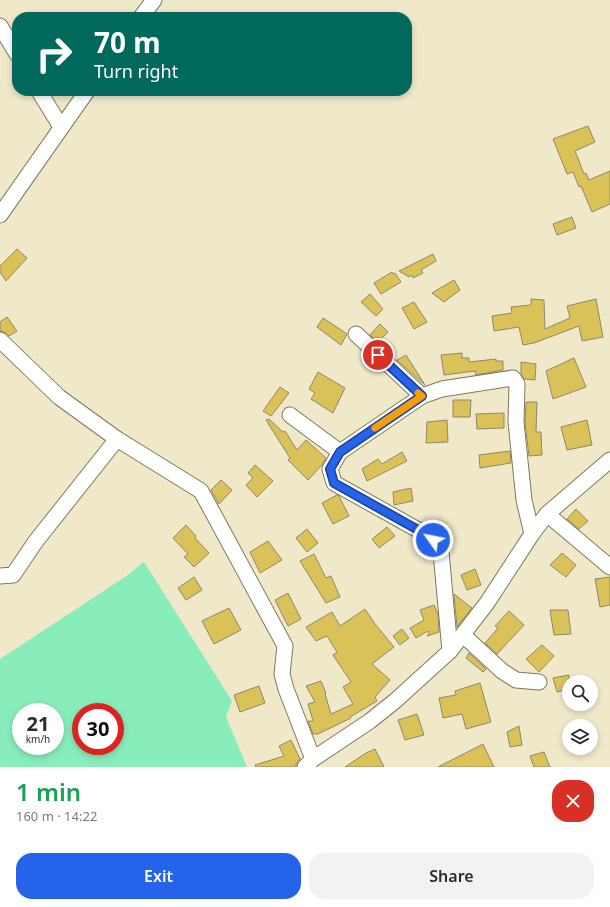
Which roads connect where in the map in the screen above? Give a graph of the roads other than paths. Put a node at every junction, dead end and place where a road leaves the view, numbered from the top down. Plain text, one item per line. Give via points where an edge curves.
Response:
1 (154, 0) edge
2 (145, 12) edge
3 (0, 26) edge
4 (12, 46) edge
5 (42, 96) edge
6 (83, 96) edge
7 (61, 127) junction
8 (0, 215) edge
9 (356, 334) dead end
10 (0, 340) edge
11 (422, 396) junction
12 (290, 415) dead end
13 (117, 439) junction
14 (340, 452) junction
15 (610, 460) edge
16 (547, 514) junction
17 (532, 534) junction
18 (610, 567) edge
19 (0, 576) edge
20 (463, 636) junction
21 (450, 651) junction
22 (539, 682) dead end
23 (309, 763) edge

1 - 2 street
3 - 4 street
5 - 7 street
6 - 7 street
7 - 8 street
9 - 11 street
10 - 13 street via 59,397
11 - 14 street
11 - 17 street via 442,389 513,378 518,384 516,422 524,500
12 - 14 street
13 - 19 street via 36,541 13,575
13 - 23 street via 201,492 285,646 282,674
14 - 21 street via 330,469 334,483 420,531 433,540 441,552
15 - 16 street
16 - 17 street
16 - 18 street
17 - 20 street
20 - 21 street
20 - 22 street via 502,671 516,680
21 - 23 street via 370,721

